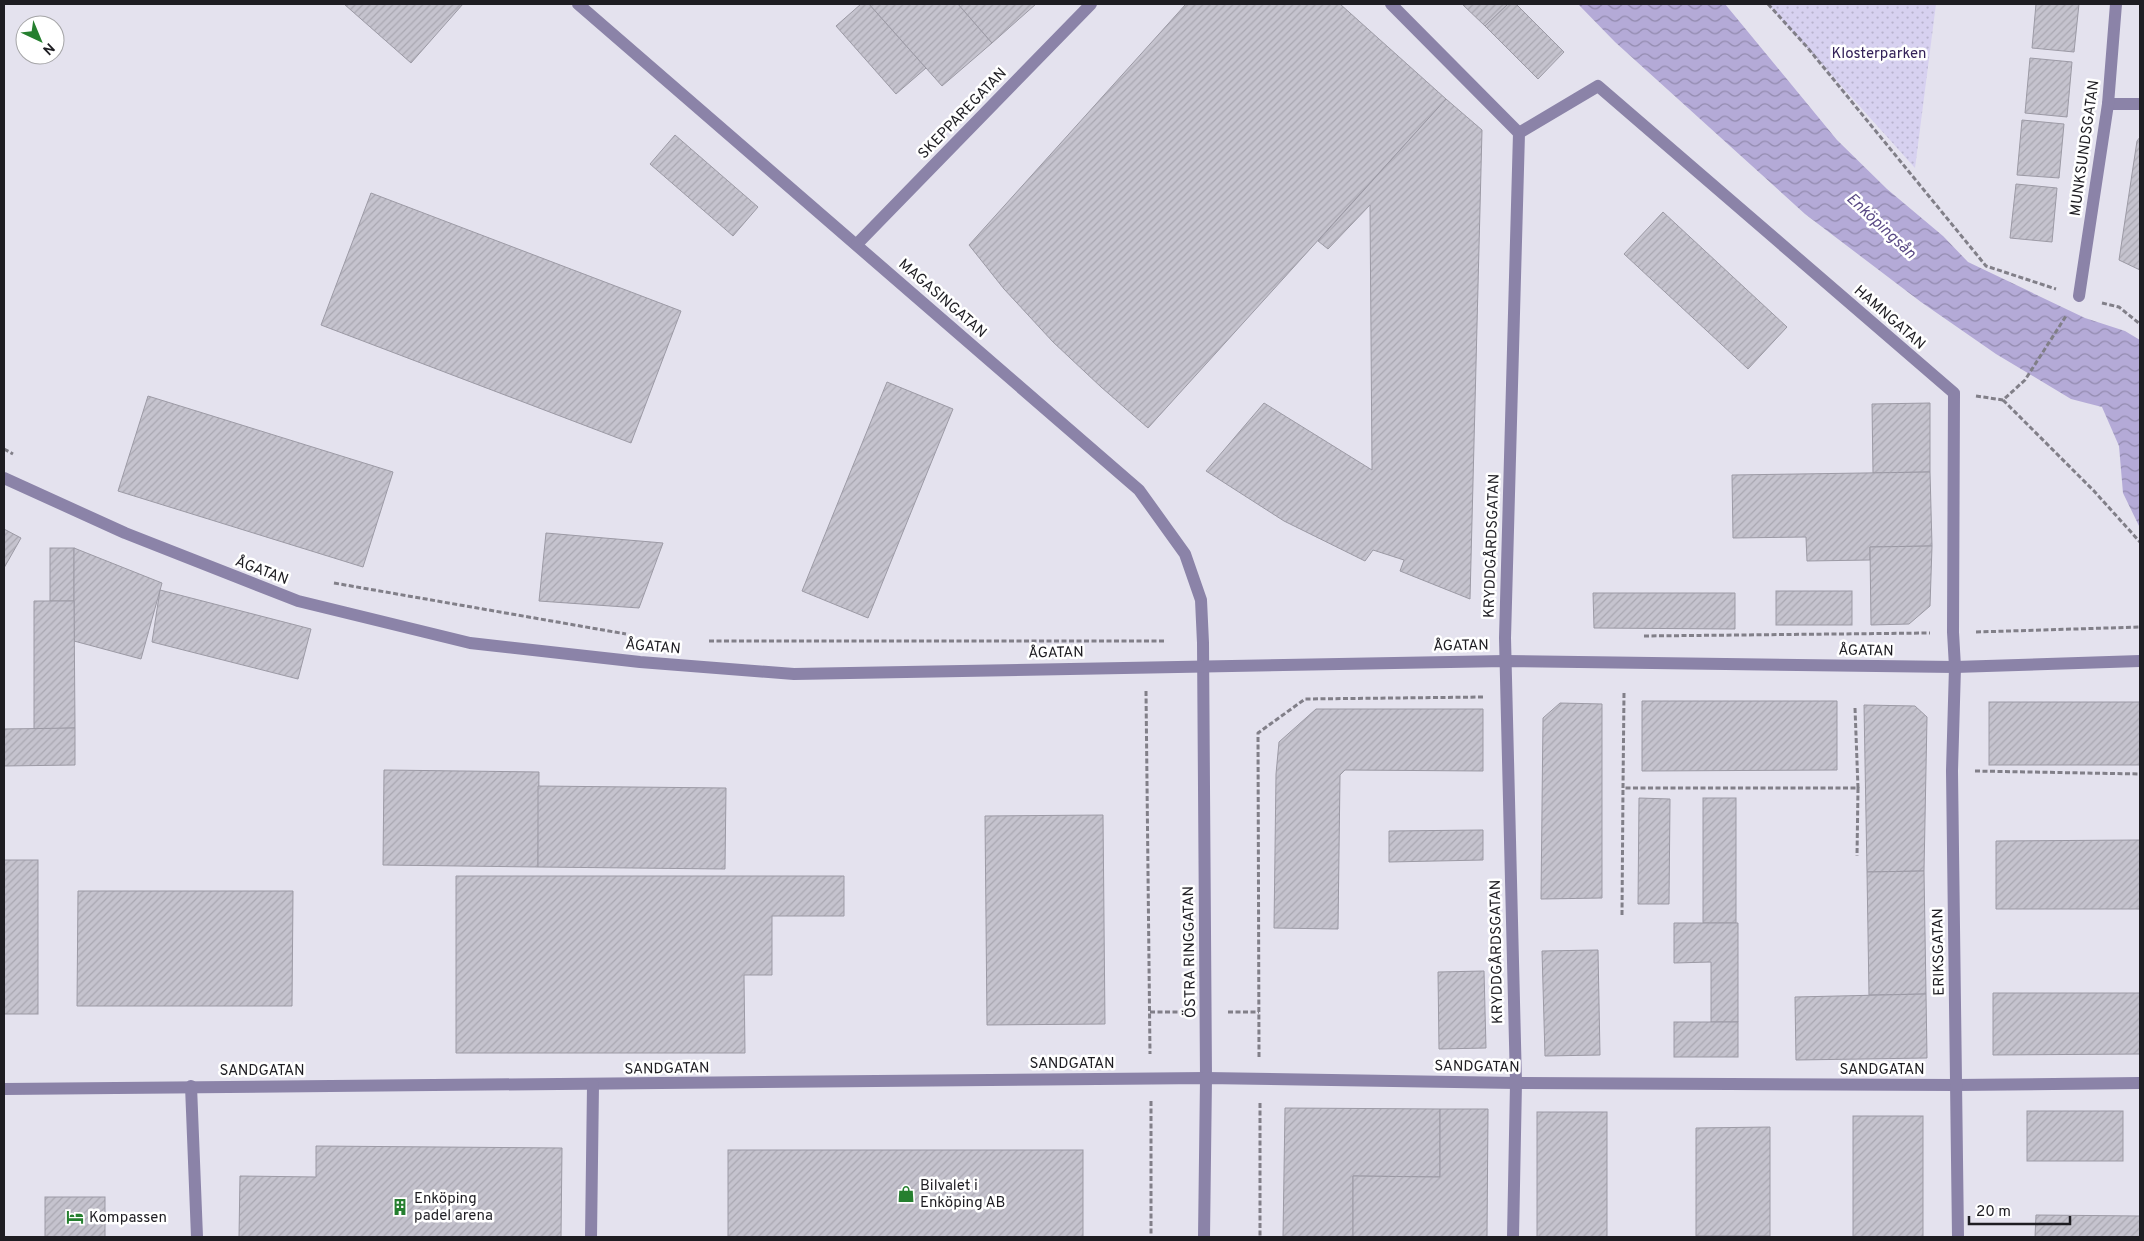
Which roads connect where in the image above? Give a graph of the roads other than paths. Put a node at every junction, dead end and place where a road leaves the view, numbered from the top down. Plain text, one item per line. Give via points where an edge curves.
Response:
1 (578, 4) edge
2 (1091, 4) edge
3 (1391, 4) edge
4 (2116, 4) edge
5 (2108, 104) junction
6 (2140, 104) edge
7 (1519, 133) junction
8 (857, 244) junction
9 (2079, 296) road end
10 (4, 478) edge
11 (1505, 661) junction
12 (2140, 661) edge
13 (1202, 667) junction
14 (1956, 667) junction
15 (1206, 1078) junction
16 (1516, 1083) junction
17 (2140, 1083) edge
18 (593, 1085) junction
19 (1956, 1085) junction
20 (191, 1086) junction
21 (4, 1089) edge
22 (197, 1237) edge
23 (591, 1237) edge
24 (1204, 1237) edge
25 (1513, 1237) edge
26 (1958, 1237) edge

1 - 8 street, MAGASINGATAN
2 - 8 street, SKEPPAREGATAN
3 - 7 street
4 - 5 street, MUNKSUNDSGATAN
5 - 6 street
5 - 9 street, MUNKSUNDSGATAN
7 - 11 street, KRYDDGÅRDSGATAN
7 - 14 street, HAMNGATAN via 1598,86 1954,393 1953,632
8 - 13 street, MAGASINGATAN via 1139,490 1185,554 1201,600
10 - 13 street, ÅGATAN via 125,533 298,601 470,643 640,662 794,674
11 - 13 street, ÅGATAN
11 - 14 street, ÅGATAN
11 - 16 street, KRYDDGÅRDSGATAN
12 - 14 street, ÅGATAN
13 - 15 street, ÖSTRA RINGGATAN
14 - 19 street, ERIKSGATAN via 1952,771
15 - 16 street, SANDGATAN
15 - 18 street, SANDGATAN
15 - 24 street, ÖSTRA RINGGATAN
16 - 19 street, SANDGATAN
16 - 25 street, KRYDDGÅRDSGATAN
17 - 19 street, SANDGATAN
18 - 20 street, SANDGATAN
18 - 23 street
19 - 26 street, ERIKSGATAN
20 - 21 street, SANDGATAN
20 - 22 street

